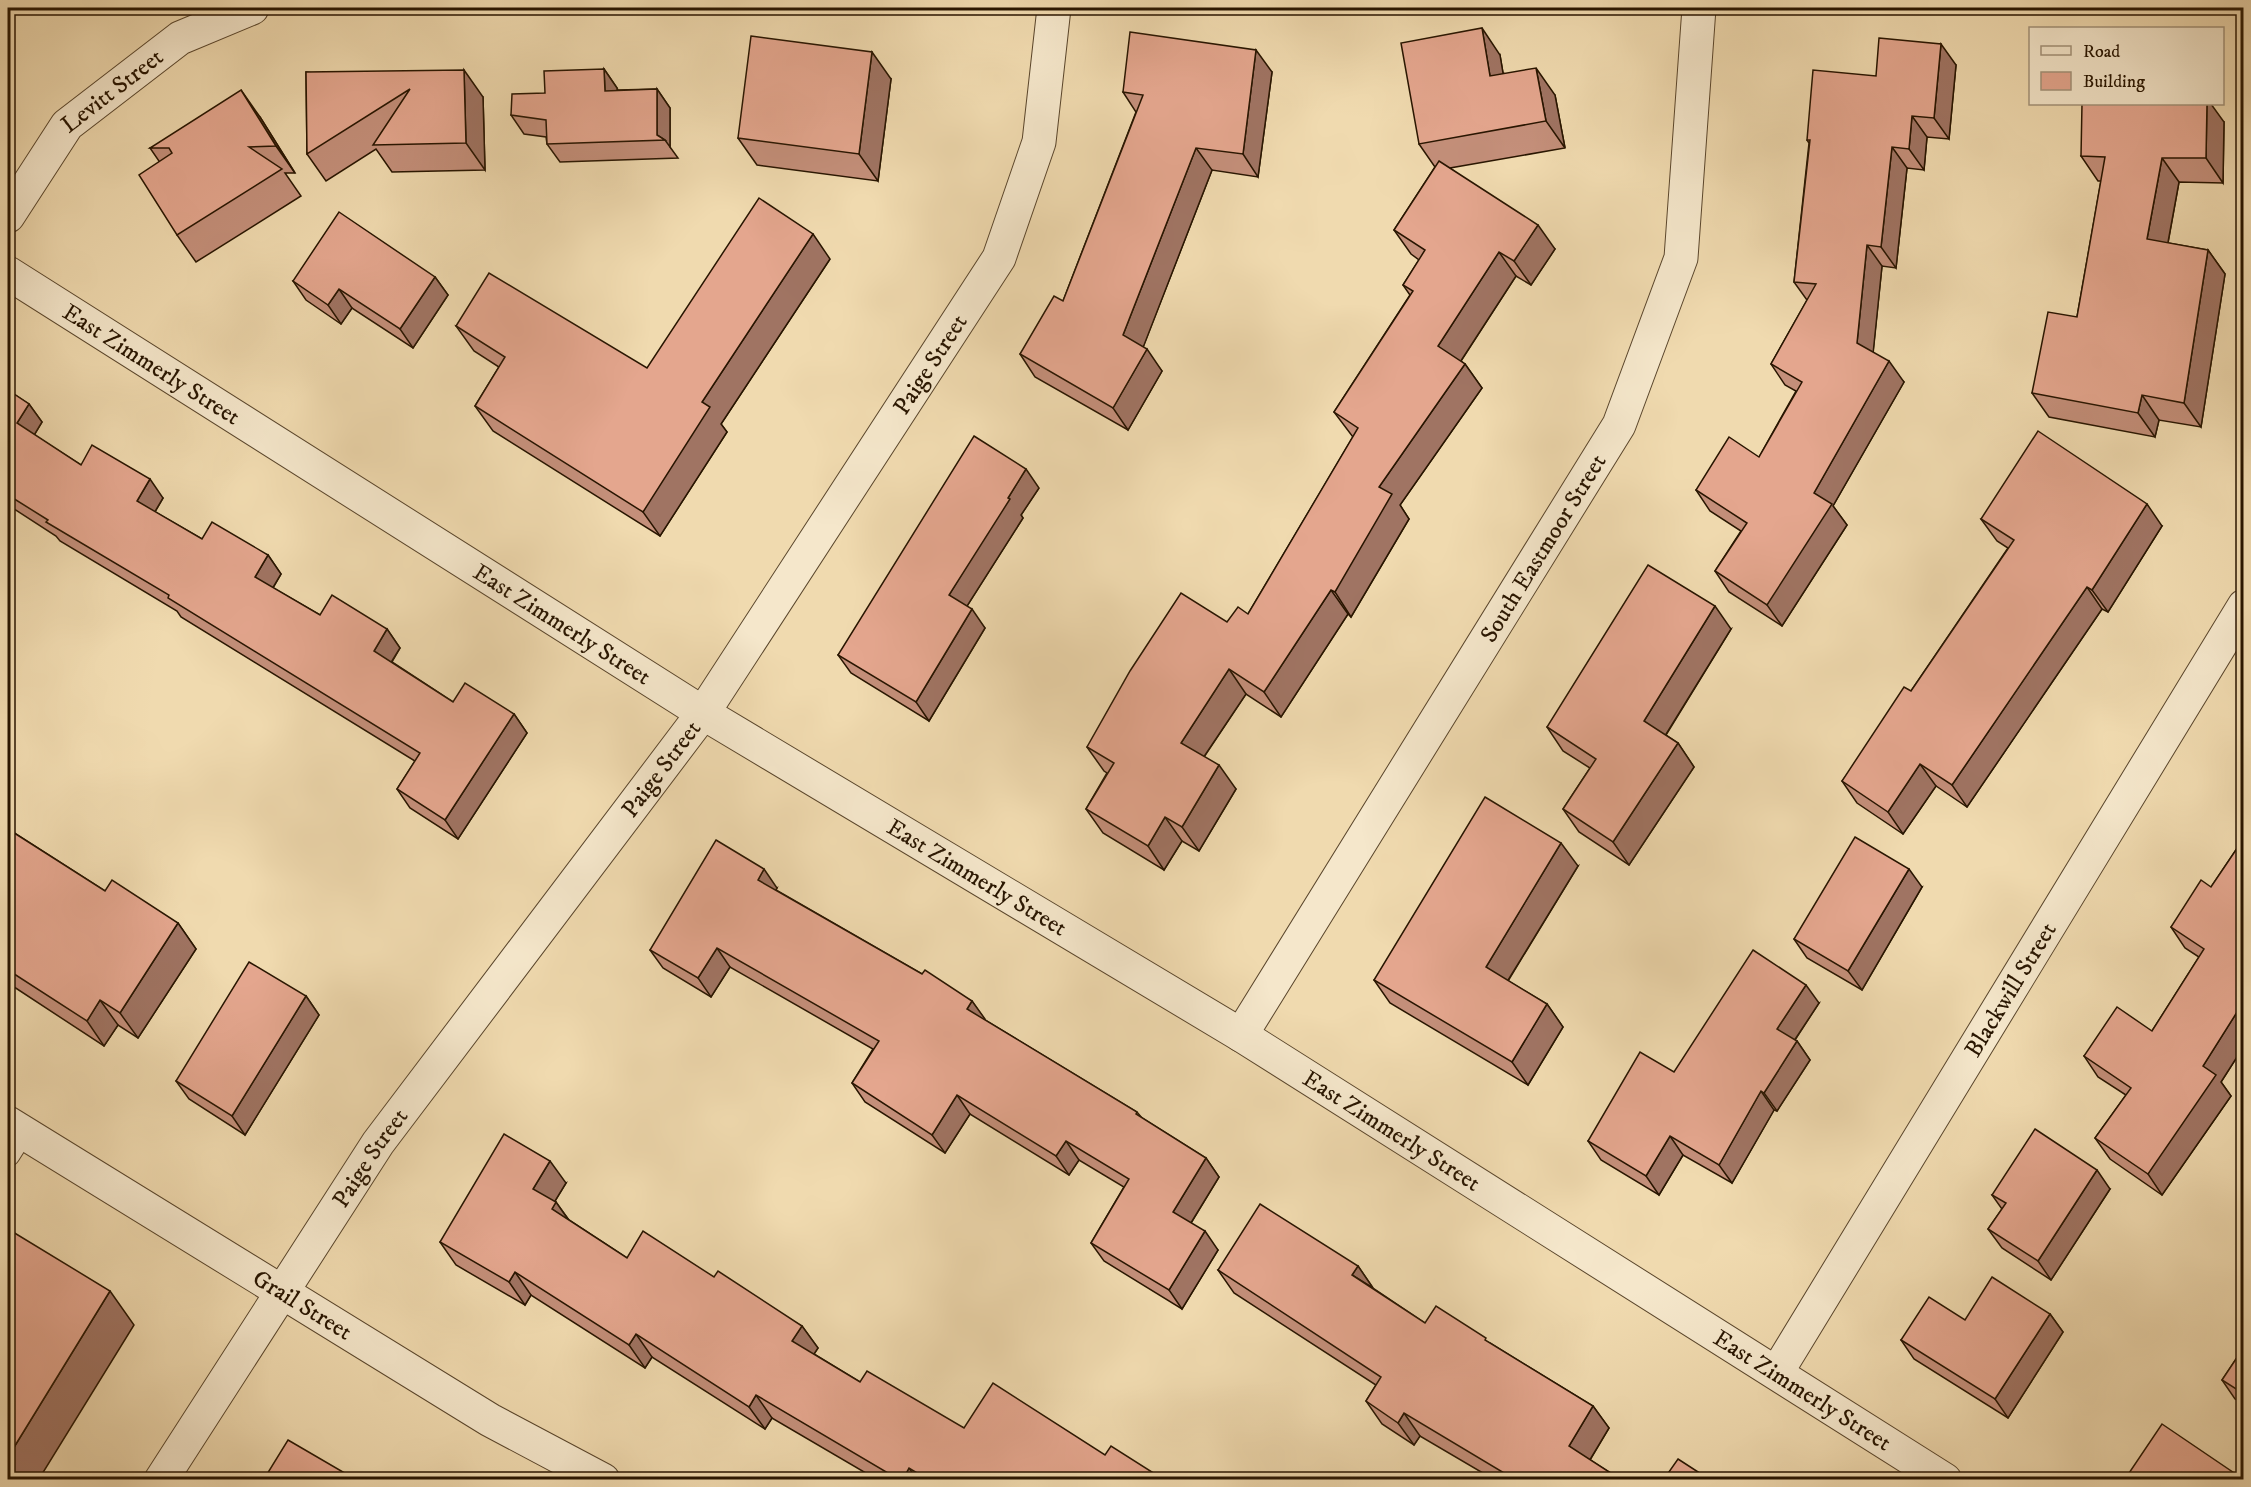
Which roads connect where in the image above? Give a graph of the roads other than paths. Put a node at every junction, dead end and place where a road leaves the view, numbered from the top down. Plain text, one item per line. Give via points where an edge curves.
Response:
1 (252, 8) edge
2 (1054, 8) edge
3 (1699, 8) edge
4 (8, 216) edge
5 (8, 273) edge
6 (2244, 606) edge
7 (703, 713) junction
8 (1241, 1035) junction
9 (12, 1136) edge
10 (282, 1292) junction
11 (1777, 1372) junction
12 (161, 1479) edge
13 (603, 1479) edge
14 (1945, 1479) edge

1 - 4 street, Levitt Street via 180,38 67,125
2 - 7 street, Paige Street via 1039,142 999,258
3 - 8 street, South Eastmoor Street via 1681,258 1619,425
5 - 7 street, East Zimmerly Street
6 - 11 street, Blackwill Street
7 - 8 street, East Zimmerly Street
7 - 10 street, Paige Street via 378,1143
8 - 11 street, East Zimmerly Street
9 - 10 street, Grail Street
10 - 12 street, Paige Street
10 - 13 street, Grail Street via 490,1420
11 - 14 street, East Zimmerly Street

